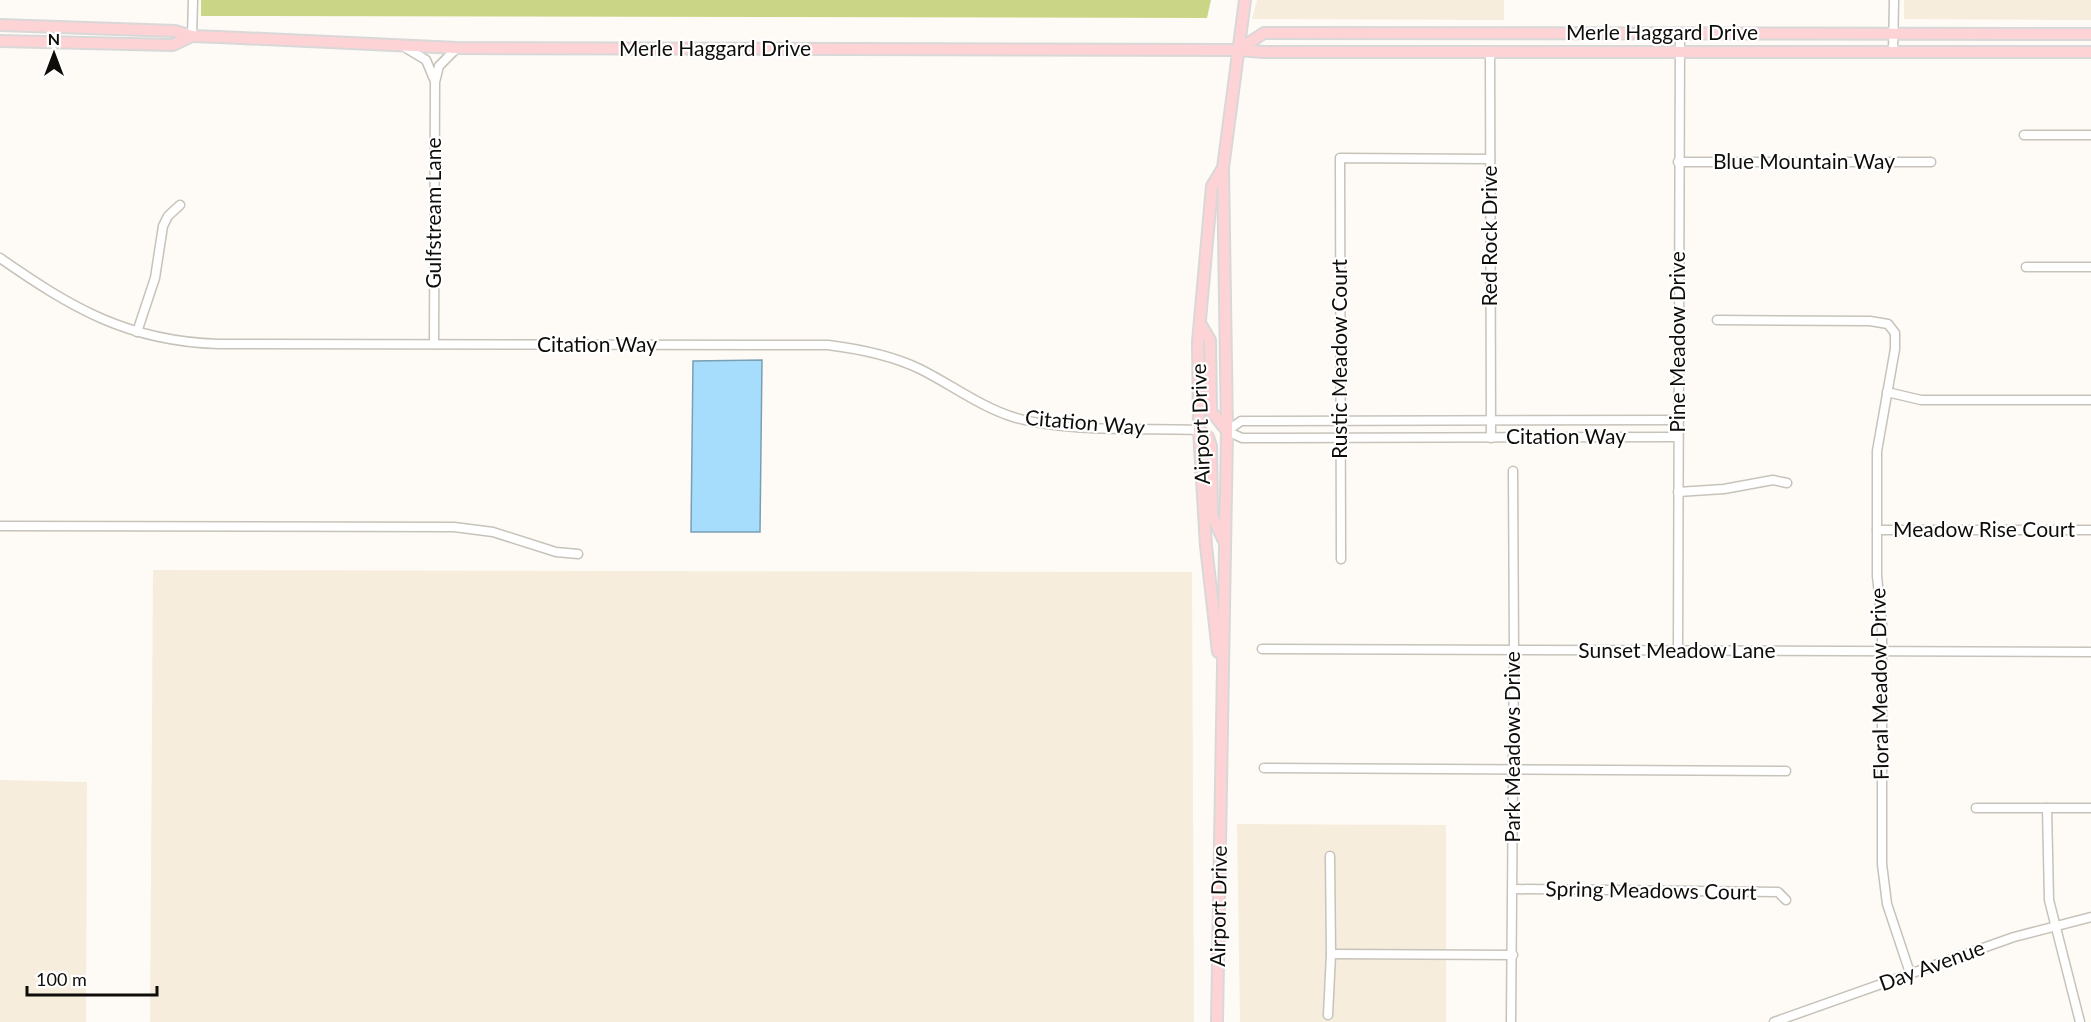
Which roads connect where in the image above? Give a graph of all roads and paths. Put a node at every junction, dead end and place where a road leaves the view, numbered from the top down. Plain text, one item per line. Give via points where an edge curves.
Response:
1 (193, 0) edge
2 (1245, 0) edge
3 (1894, 0) edge
4 (0, 25) edge
5 (1680, 34) junction
6 (1893, 34) junction
7 (2091, 34) edge
8 (192, 36) junction
9 (0, 41) edge
10 (398, 46) junction
11 (457, 48) junction
12 (1238, 50) junction
13 (1679, 50) junction
14 (1490, 51) junction
15 (1893, 52) junction
16 (2091, 52) edge
17 (435, 82) junction
18 (2024, 135) dead end
19 (2091, 135) edge
20 (1490, 159) junction
21 (1678, 162) junction
22 (1931, 162) dead end
23 (1223, 168) junction
24 (180, 205) dead end
25 (0, 258) edge
26 (2026, 267) dead end
27 (2091, 267) edge
28 (1717, 320) dead end
29 (1200, 323) junction
30 (138, 332) junction
31 (434, 344) junction
32 (1887, 392) junction
33 (2091, 400) edge
34 (1678, 420) junction
35 (1341, 421) junction
36 (1491, 421) junction
37 (1199, 430) junction
38 (1227, 431) junction
39 (1678, 437) junction
40 (1341, 438) junction
41 (1491, 438) junction
42 (1513, 471) dead end
43 (1787, 483) dead end
44 (1678, 492) junction
45 (0, 526) edge
46 (1877, 530) junction
47 (2091, 530) edge
48 (1225, 543) junction
49 (578, 554) dead end
50 (1341, 559) dead end
51 (1262, 649) dead end
52 (1514, 650) junction
53 (1678, 650) junction
54 (1882, 652) junction
55 (2091, 652) edge
56 (1223, 682) junction
57 (1264, 768) dead end
58 (1513, 770) junction
59 (1786, 771) dead end
60 (1976, 808) dead end
61 (2047, 808) junction
62 (2091, 808) edge
63 (1330, 856) dead end
64 (1513, 889) junction
65 (1786, 900) dead end
66 (2091, 917) edge
67 (2055, 925) junction
68 (1331, 954) junction
69 (1513, 955) junction
70 (1910, 973) junction
71 (1328, 1015) dead end
72 (1217, 1022) edge
73 (1511, 1022) edge
74 (1774, 1022) edge
75 (2080, 1022) edge

1 - 8 street
2 - 12 main road, Airport Drive
3 - 6 street
4 - 8 main road, Merle Haggard Drive via 175,31
5 - 6 main road, Merle Haggard Drive
5 - 12 main road, Merle Haggard Drive via 1264,33
5 - 13 street, Pine Meadow Drive
6 - 7 main road, Merle Haggard Drive
6 - 15 street
8 - 9 main road, Merle Haggard Drive via 173,45
8 - 10 main road, Merle Haggard Drive
10 - 11 main road, Merle Haggard Drive
10 - 17 street, Gulfstream Lane via 421,56
11 - 12 main road, Merle Haggard Drive
11 - 17 street, Gulfstream Lane via 439,66
12 - 14 main road, Merle Haggard Drive
12 - 23 main road, Airport Drive
13 - 14 main road, Merle Haggard Drive
13 - 15 main road, Merle Haggard Drive
13 - 21 street, Pine Meadow Drive
14 - 20 street, Red Rock Drive
15 - 16 main road, Merle Haggard Drive
17 - 31 street, Gulfstream Lane
18 - 19 street
20 - 35 street, Rustic Meadow Court via 1340,158
20 - 36 street, Red Rock Drive
21 - 22 street, Blue Mountain Way
21 - 34 street, Pine Meadow Drive
23 - 29 main road, Airport Drive via 1212,186
23 - 38 main road, Airport Drive
24 - 30 street via 163,226 155,278
25 - 30 street, Citation Way via 74,307
26 - 27 street
28 - 32 street, Floral Meadow Drive via 1888,324 1895,333 1895,349
29 - 37 main road, Airport Drive
29 - 38 main road via 1210,340 1211,411
30 - 31 street, Citation Way via 203,344
31 - 37 street, Citation Way via 828,345 906,363 977,402 1028,421
32 - 33 street via 1921,400
32 - 46 street, Floral Meadow Drive via 1878,441
34 - 36 street, Citation Way
34 - 39 street, Pine Meadow Drive
35 - 36 street, Citation Way
35 - 38 street, Citation Way via 1241,421
35 - 40 street, Rustic Meadow Court
36 - 41 street, Red Rock Drive
37 - 48 main road via 1211,446 1212,515
37 - 56 main road, Airport Drive via 1213,621
38 - 40 street, Citation Way via 1242,438
38 - 48 main road, Airport Drive
39 - 41 street, Citation Way
39 - 44 street, Pine Meadow Drive
40 - 41 street, Citation Way
40 - 50 street, Rustic Meadow Court
42 - 52 street, Park Meadows Drive
43 - 44 street via 1773,480
44 - 53 street, Pine Meadow Drive
45 - 49 street via 460,528 506,535 556,552
46 - 47 street, Meadow Rise Court
46 - 54 street, Floral Meadow Drive
48 - 56 main road, Airport Drive
51 - 52 street, Sunset Meadow Lane
52 - 53 street, Sunset Meadow Lane
52 - 58 street, Park Meadows Drive
53 - 54 street, Sunset Meadow Lane
54 - 55 street, Sunset Meadow Lane
54 - 70 street, Floral Meadow Drive via 1883,876 1891,919
56 - 72 main road, Airport Drive
57 - 58 street
58 - 59 street
58 - 64 street, Park Meadows Drive
60 - 61 street
61 - 62 street
61 - 67 street via 2047,889
63 - 68 street
64 - 65 street, Spring Meadows Court via 1778,892
64 - 69 street, Park Meadows Drive
66 - 67 street, Day Avenue
67 - 70 street, Day Avenue
67 - 75 street
68 - 69 street
68 - 71 street
69 - 73 street, Park Meadows Drive
70 - 74 street, Day Avenue

